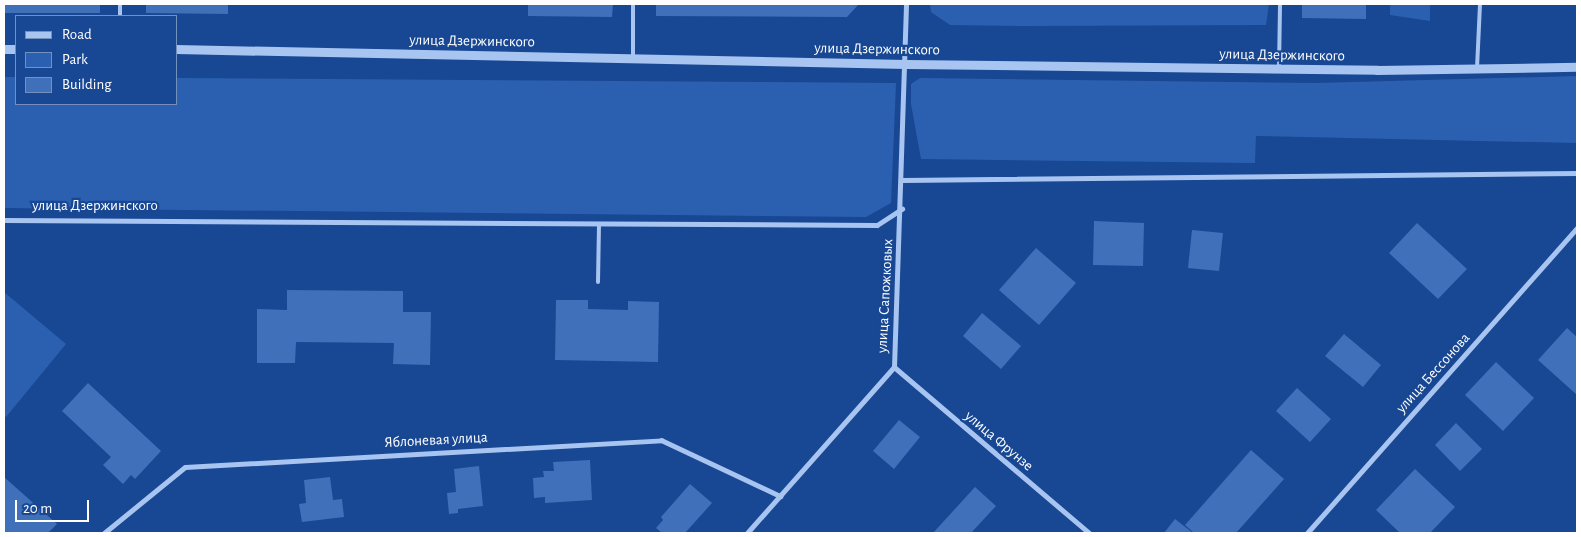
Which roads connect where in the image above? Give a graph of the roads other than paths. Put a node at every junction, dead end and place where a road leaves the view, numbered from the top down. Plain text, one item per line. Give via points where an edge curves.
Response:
1 (633, 4) edge
2 (906, 4) edge
3 (1280, 4) edge
4 (1480, 4) edge
5 (178, 49) edge
6 (633, 57) junction
7 (906, 64) junction
8 (1577, 67) edge
9 (1279, 68) junction
10 (1477, 68) junction
11 (1577, 173) edge
12 (902, 180) junction
13 (902, 209) junction
14 (4, 220) edge
15 (599, 225) junction
16 (1577, 228) edge
17 (598, 282) dead end
18 (894, 367) junction
19 (780, 496) junction
20 (104, 533) edge
21 (747, 533) edge
22 (1089, 533) edge
23 (1307, 533) edge

1 - 6 lane
2 - 7 street, улица Сапожковых
3 - 9 lane
4 - 10 lane
5 - 6 street, улица Дзержинского
6 - 7 street, улица Дзержинского
7 - 9 street, улица Дзержинского
7 - 12 street, улица Сапожковых
8 - 10 street, улица Дзержинского
9 - 10 street, улица Дзержинского
11 - 12 street
12 - 13 street, улица Сапожковых
13 - 15 street, улица Дзержинского via 877,225
13 - 18 street, улица Сапожковых
14 - 15 street, улица Дзержинского
15 - 17 lane
16 - 23 street, улица Бессонова
18 - 19 street, улица Сапожковых
18 - 22 street, улица Фрунзе
19 - 20 street, Яблоневая улица via 661,440 652,440 185,467
19 - 21 street, улица Сапожковых

